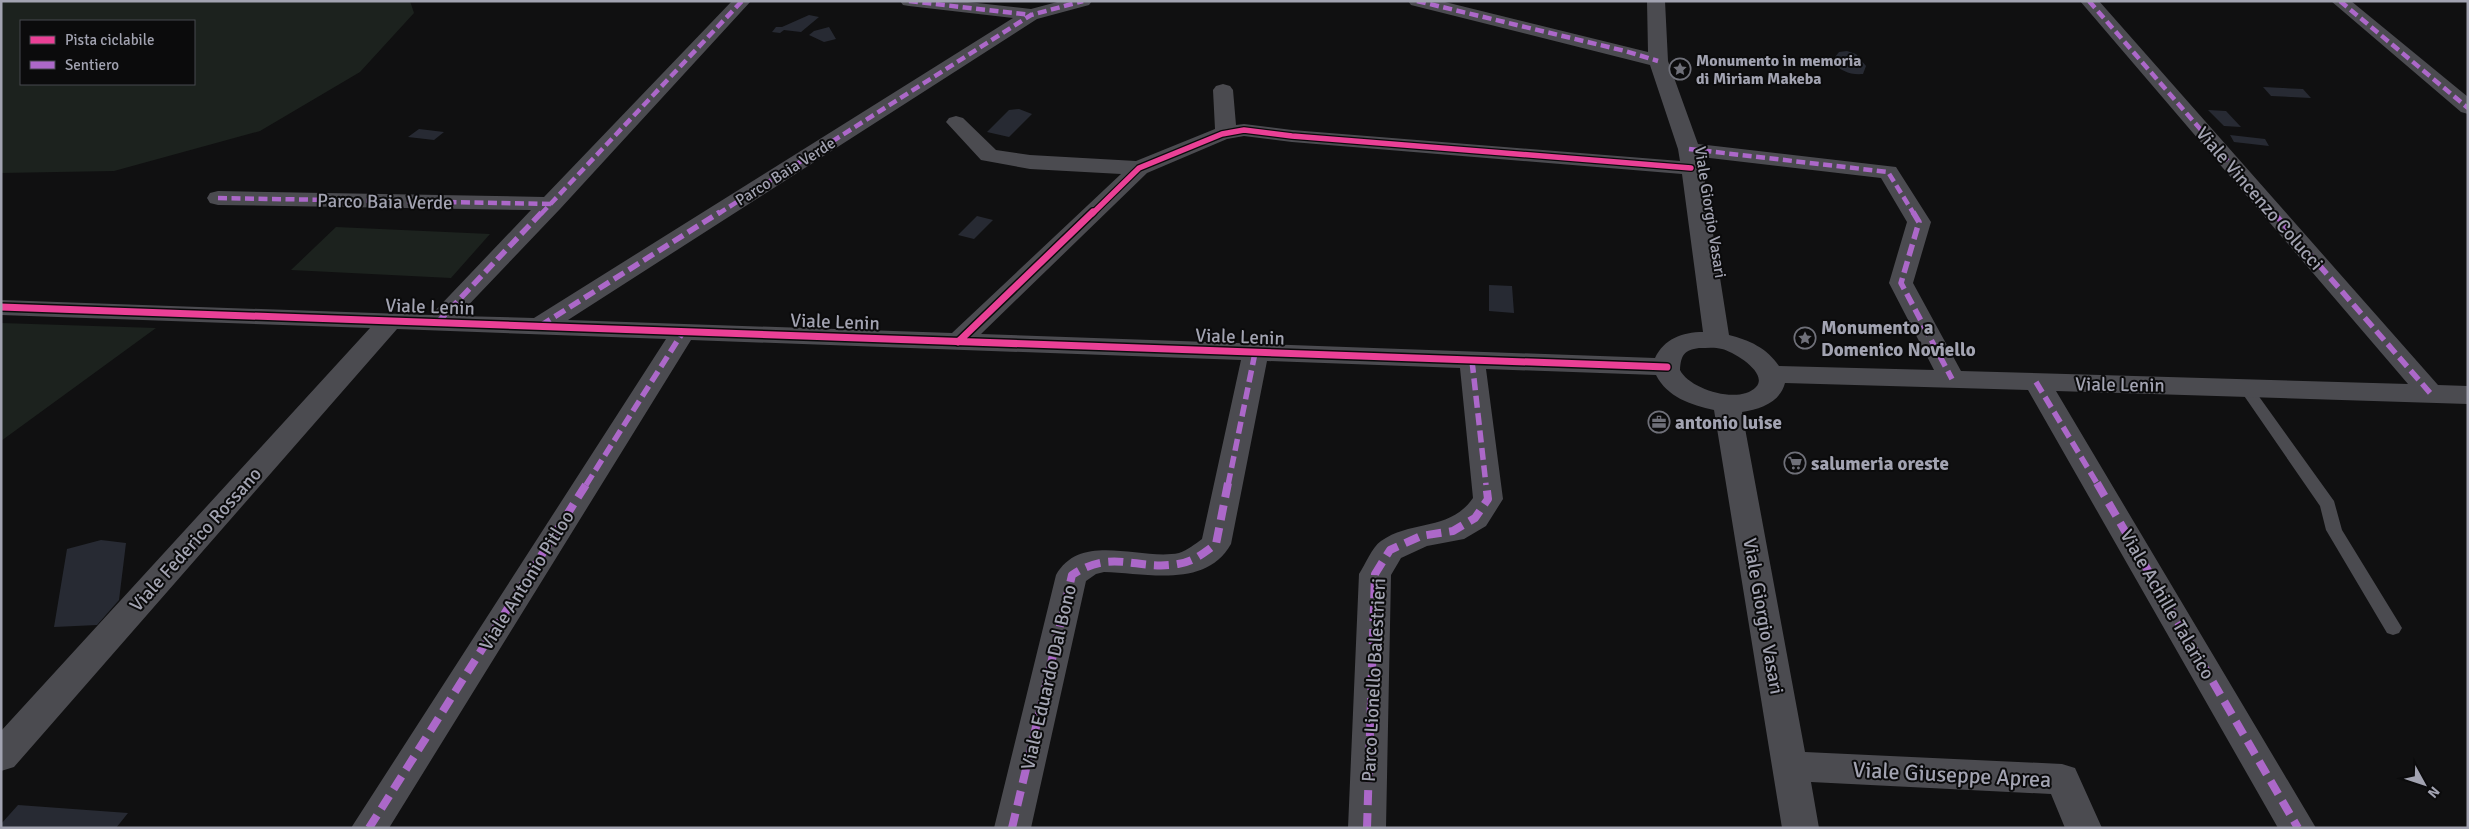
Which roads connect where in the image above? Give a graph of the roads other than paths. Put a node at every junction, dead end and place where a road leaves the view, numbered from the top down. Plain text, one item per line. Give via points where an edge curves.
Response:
1 (742, 1) edge
2 (909, 1) edge
3 (1083, 1) edge
4 (1417, 1) edge
5 (1656, 1) edge
6 (2089, 1) edge
7 (2340, 1) edge
8 (1031, 15) junction
9 (1658, 61) junction
10 (1223, 90) dead end
11 (2468, 108) edge
12 (956, 122) dead end
13 (1226, 134) junction
14 (1690, 158) junction
15 (1139, 168) junction
16 (218, 198) dead end
17 (552, 204) junction
18 (1, 307) edge
19 (390, 321) junction
20 (437, 322) junction
21 (540, 326) junction
22 (683, 332) junction
23 (1717, 340) junction
24 (958, 342) junction
25 (1255, 353) junction
26 (1472, 361) junction
27 (1667, 367) junction
28 (1772, 374) junction
29 (1952, 379) junction
30 (2036, 382) junction
31 (2245, 387) junction
32 (2431, 394) junction
33 (2468, 395) edge
34 (1726, 404) junction
35 (2393, 628) dead end
36 (1, 756) edge
37 (1790, 766) junction
38 (369, 828) edge
39 (1012, 828) edge
40 (1367, 828) edge
41 (1801, 828) edge
42 (2084, 828) edge
43 (2298, 828) edge

1 - 17 street
2 - 8 street, Parco Baia Verde
3 - 8 street, Parco Baia Verde
4 - 9 street
5 - 9 street, Viale Giorgio Vasari
6 - 32 street, Viale Vincenzo Colucci
7 - 11 street
8 - 21 street, Parco Baia Verde
9 - 14 street, Viale Giorgio Vasari
10 - 13 street
12 - 15 street via 989,154 1030,162
13 - 14 street via 1244,130 1292,136
13 - 15 street
14 - 23 street, Viale Giorgio Vasari
14 - 29 street via 1888,172 1919,222 1901,283
15 - 24 street
16 - 17 street, Parco Baia Verde
17 - 20 street
18 - 19 street, Viale Lenin
19 - 20 street, Viale Lenin
19 - 36 street, Viale Federico Rossano
20 - 21 street, Viale Lenin
21 - 22 street, Viale Lenin
22 - 24 street, Viale Lenin
22 - 38 street, Viale Antonio Pitloo
23 - 27 street via 1680,344 1670,352
23 - 28 street via 1754,353
24 - 25 street, Viale Lenin
25 - 26 street, Viale Lenin
25 - 39 street, Viale Eduardo Dal Bono via 1216,544 1198,559 1183,564 1095,561 1081,566 1072,575
26 - 27 street, Viale Lenin
26 - 40 street, Parco Lionello Balestrieri via 1488,499 1475,518 1453,531 1421,536 1390,550 1375,574
27 - 34 street via 1677,384 1690,394
28 - 29 street, Viale Lenin
28 - 34 street via 1772,386 1766,395 1744,404
29 - 30 street, Viale Lenin
30 - 31 street, Viale Lenin
30 - 43 street, Viale Achille Talarico
31 - 32 street, Viale Lenin
31 - 35 lane via 2328,506 2334,530
32 - 33 street, Viale Lenin
34 - 37 street, Viale Giorgio Vasari
37 - 41 street, Viale Giorgio Vasari
37 - 42 street, Viale Giuseppe Aprea via 2062,779

